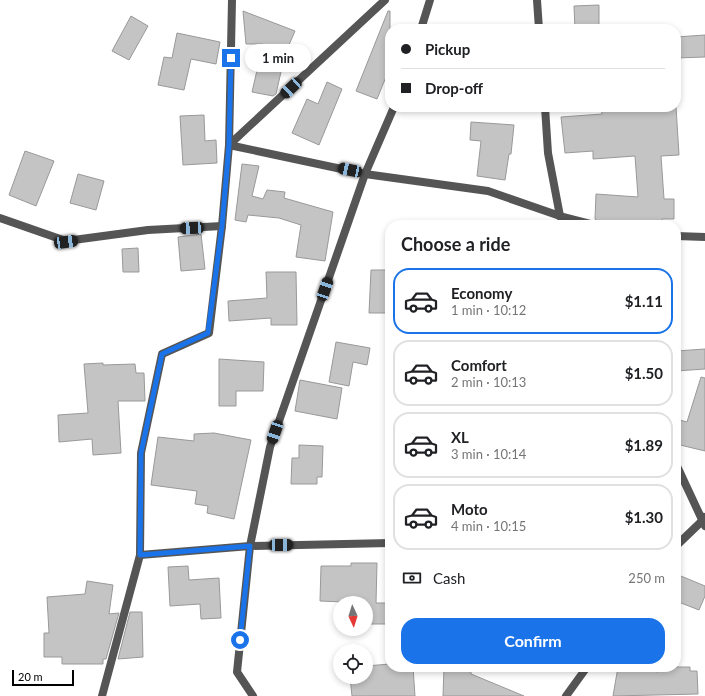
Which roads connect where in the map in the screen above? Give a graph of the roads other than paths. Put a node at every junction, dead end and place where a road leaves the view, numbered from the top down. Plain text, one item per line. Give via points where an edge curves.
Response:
1 (232, 0) edge
2 (385, 0) edge
3 (430, 0) edge
4 (537, 0) edge
5 (423, 24) edge
6 (539, 24) edge
7 (392, 112) edge
8 (545, 112) edge
9 (229, 145) junction
10 (365, 174) junction
11 (560, 216) junction
12 (0, 218) edge
13 (562, 220) edge
14 (576, 220) edge
15 (222, 226) junction
16 (681, 236) edge
17 (705, 237) edge
18 (681, 474) edge
19 (704, 520) edge
20 (681, 541) edge
21 (385, 543) edge
22 (250, 546) junction
23 (140, 555) junction
24 (583, 672) edge
25 (102, 696) edge
26 (253, 696) edge
27 (566, 696) edge

1 - 9 street
2 - 9 street
3 - 5 street
4 - 6 street
7 - 10 street
8 - 11 street via 548,153
9 - 10 street
9 - 15 street
10 - 11 street via 488,190
10 - 22 street via 270,447
11 - 13 street
11 - 14 street
12 - 15 street via 66,242 148,230
15 - 23 street via 208,333 162,354 141,453
16 - 17 street
18 - 19 street
19 - 20 street
21 - 22 street
22 - 23 street
22 - 26 street via 237,672
23 - 25 street
24 - 27 street

